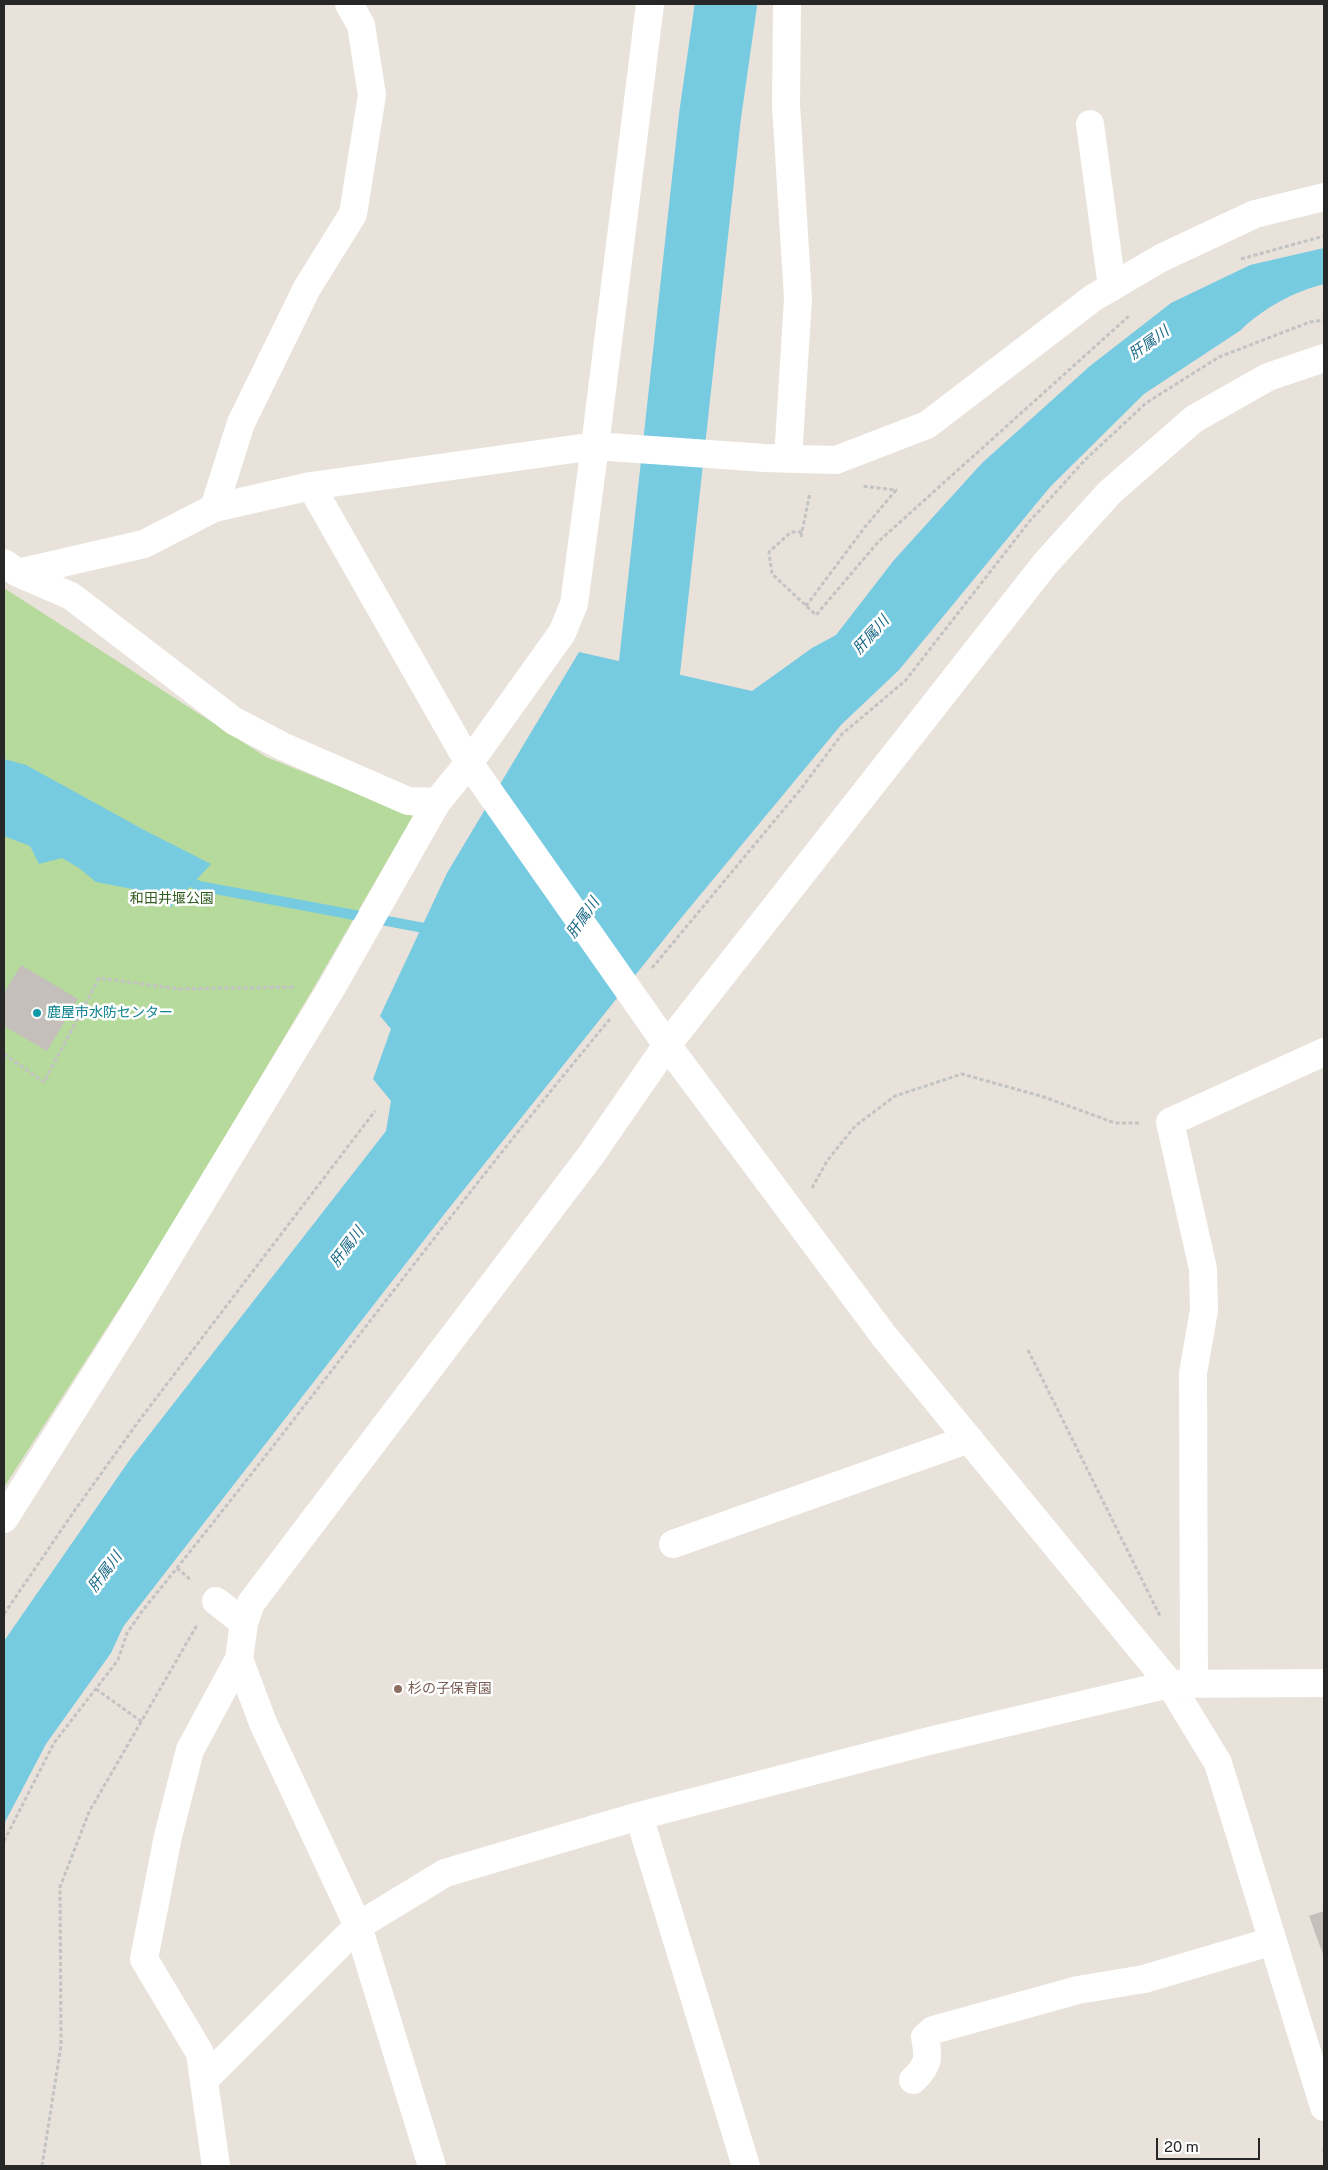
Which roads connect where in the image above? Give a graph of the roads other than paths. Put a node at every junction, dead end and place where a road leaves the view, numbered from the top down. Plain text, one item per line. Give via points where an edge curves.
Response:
1 (349, 4) edge
2 (650, 4) edge
3 (787, 4) edge
4 (1090, 124) dead end
5 (1324, 197) edge
6 (1112, 287) junction
7 (1324, 358) edge
8 (595, 446) junction
9 (777, 459) junction
10 (311, 486) junction
11 (214, 508) junction
12 (11, 568) edge
13 (476, 772) junction
14 (437, 802) junction
15 (667, 1045) junction
16 (1324, 1052) edge
17 (969, 1439) junction
18 (4, 1519) edge
19 (673, 1544) dead end
20 (216, 1601) dead end
21 (244, 1622) junction
22 (239, 1658) junction
23 (1324, 1683) edge
24 (1182, 1684) junction
25 (639, 1816) junction
26 (358, 1926) junction
27 (1273, 1941) junction
28 (205, 2078) junction
29 (913, 2080) dead end
30 (1324, 2108) edge
31 (216, 2166) edge
32 (432, 2166) edge
33 (746, 2166) edge

1 - 11 street via 361,25 372,95 353,214 307,288 246,414
2 - 8 street
3 - 9 street via 786,105 798,298
4 - 6 street
5 - 6 street via 1255,214 1161,258
6 - 9 street via 1092,298 927,425 836,460
7 - 15 street via 1268,377 1194,420 1110,492 1045,564
8 - 9 street
8 - 10 street
8 - 13 street via 574,604 562,633
10 - 11 street
10 - 13 street
11 - 12 street via 144,544
12 - 14 street via 71,596 234,721 282,746 408,801
13 - 14 street
13 - 15 street
14 - 18 street via 332,987 133,1315
15 - 17 street via 884,1336
15 - 21 street via 590,1155 251,1603
16 - 24 street via 1170,1122 1203,1269 1204,1310 1193,1373
17 - 19 street
17 - 24 street
20 - 21 street
21 - 22 street
22 - 26 street via 262,1723
22 - 28 street via 190,1750 168,1836 144,1959 200,2053
23 - 24 street
24 - 25 street via 925,1742
24 - 27 street via 1218,1763
25 - 26 street via 445,1873
25 - 33 street
26 - 28 street
26 - 32 street
27 - 29 street via 1144,1979 1078,1990 933,2030 925,2037 928,2056 923,2071
27 - 30 street
28 - 31 street

